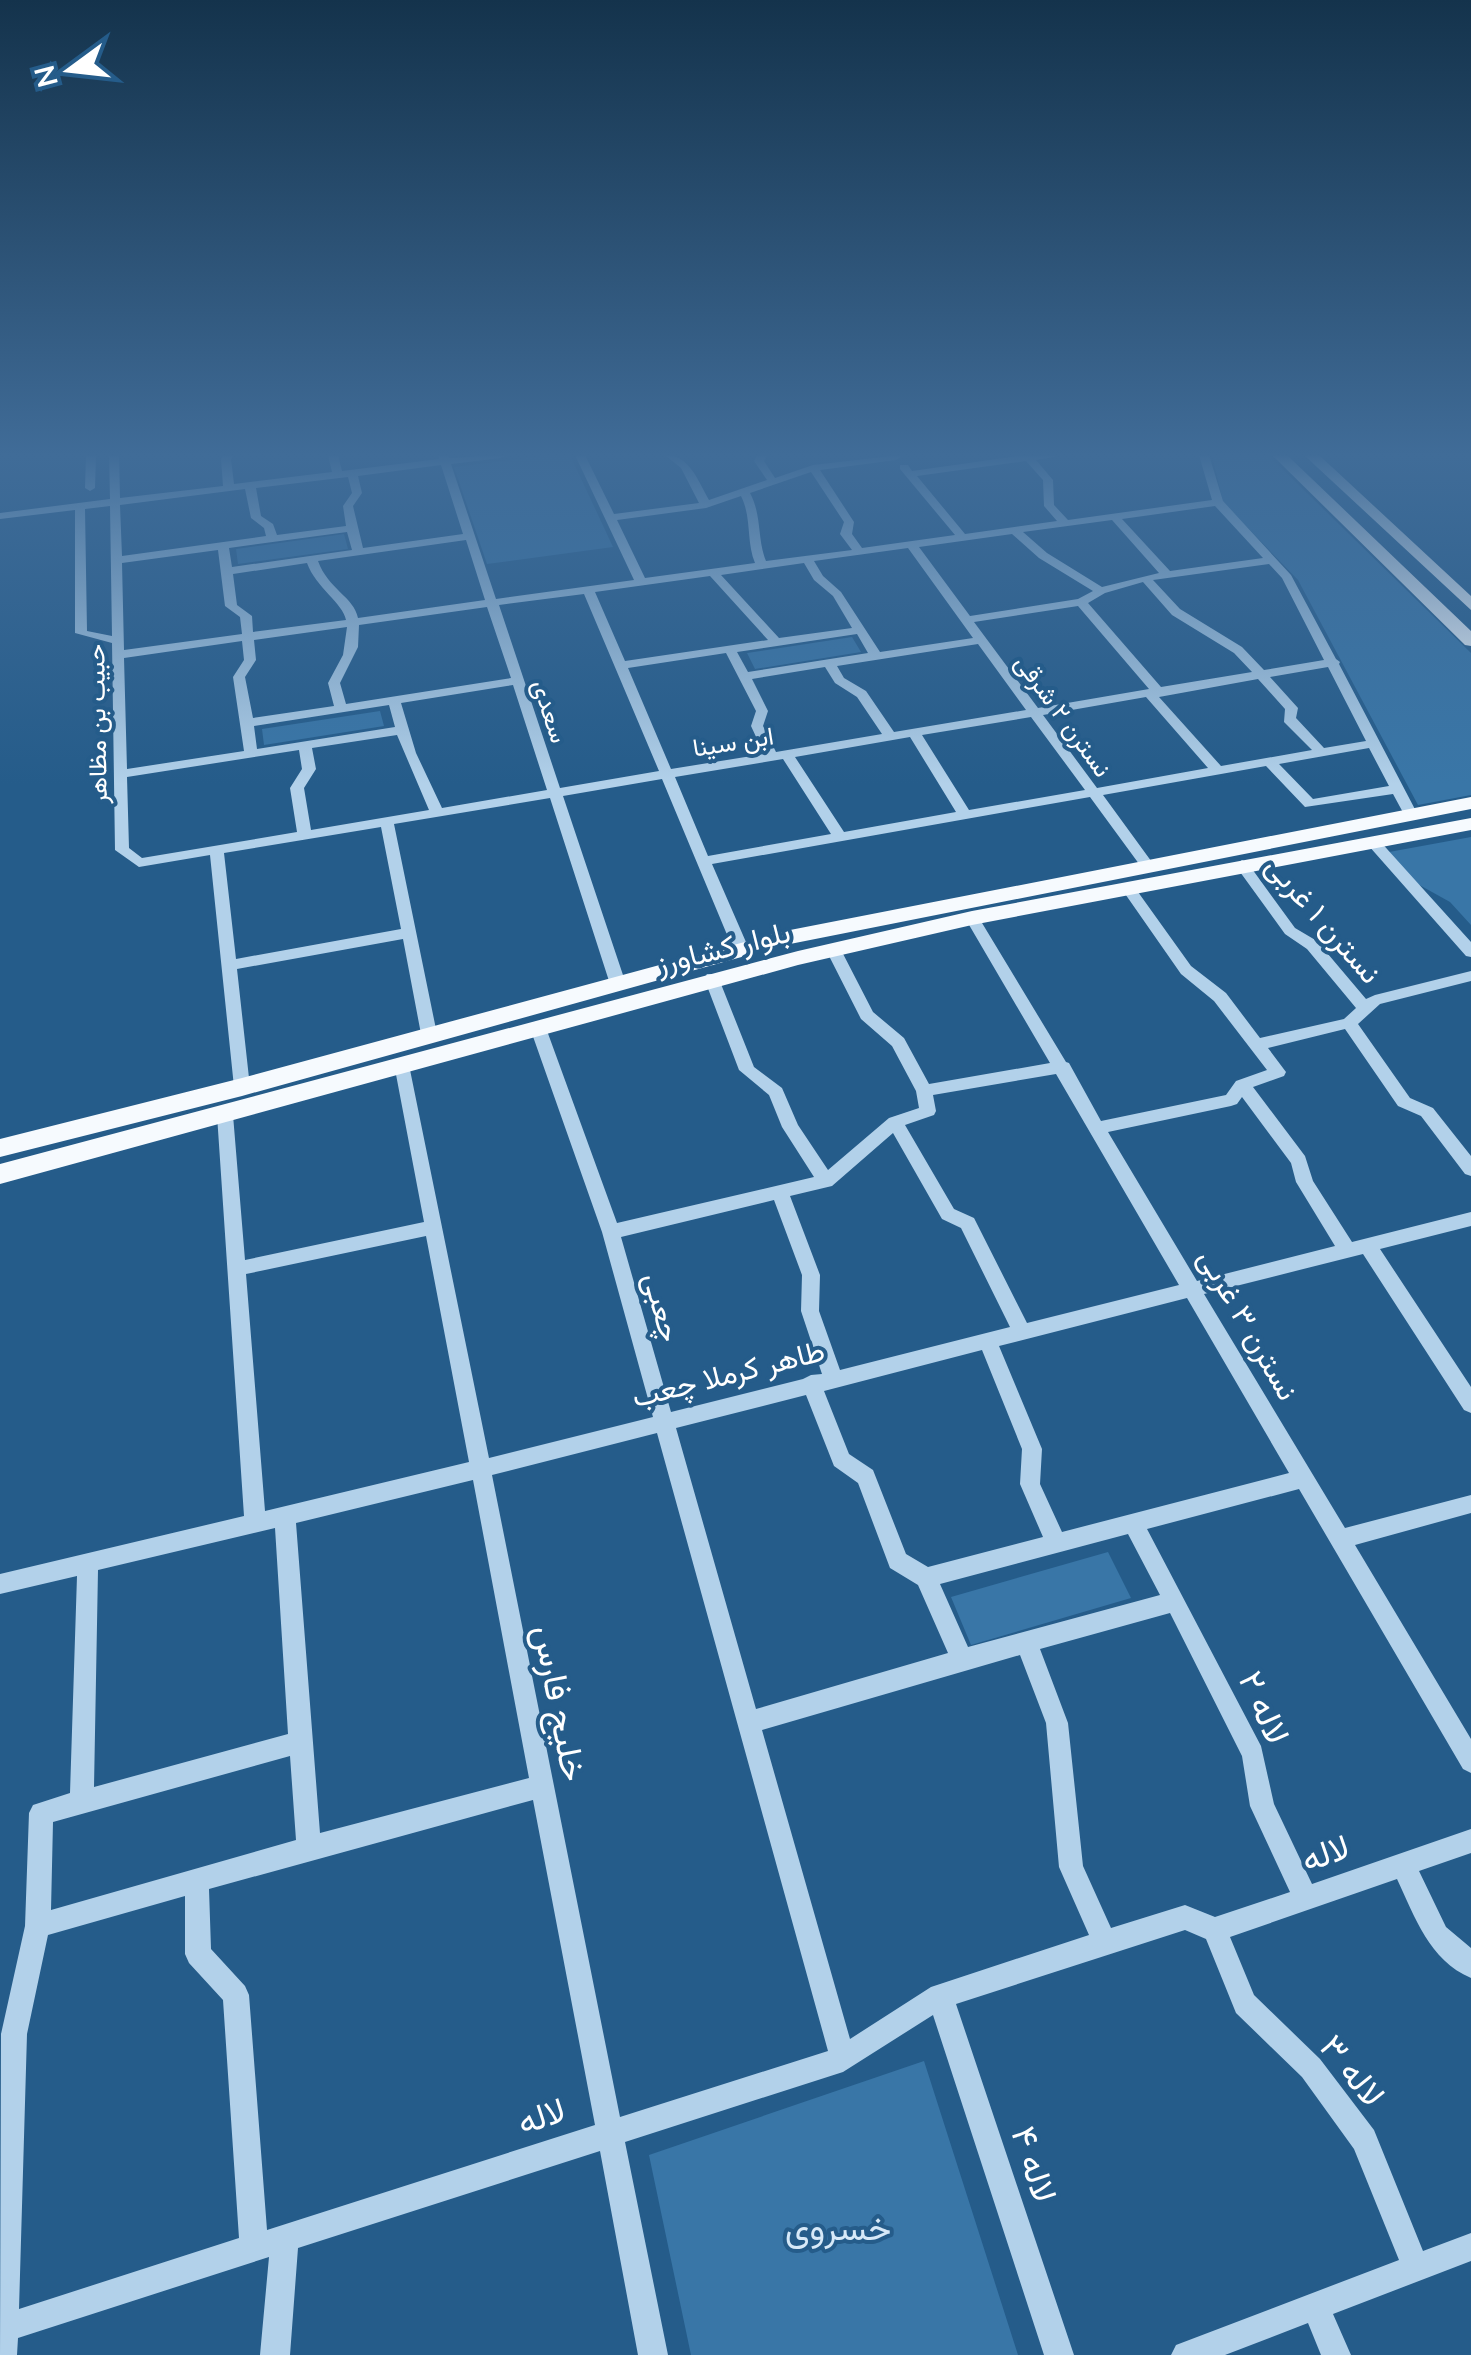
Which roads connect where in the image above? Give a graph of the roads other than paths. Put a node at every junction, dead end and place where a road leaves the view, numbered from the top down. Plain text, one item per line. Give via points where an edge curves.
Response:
1 (80, 565) edge
2 (116, 565) edge
3 (226, 565) edge
4 (266, 565) edge
5 (313, 565) edge
6 (479, 565) edge
7 (633, 565) edge
8 (770, 565) edge
9 (811, 565) edge
10 (926, 565) edge
11 (1058, 565) edge
12 (1158, 565) edge
13 (1237, 565) edge
14 (1276, 565) edge
15 (1392, 565) edge
16 (1429, 565) edge
17 (762, 566) joint
18 (227, 570) junction
19 (714, 572) junction
20 (1167, 575) junction
21 (1145, 578) junction
22 (641, 582) junction
23 (588, 590) junction
24 (1101, 591) junction
25 (491, 602) junction
26 (1082, 602) junction
27 (1471, 605) edge
28 (966, 620) junction
29 (353, 622) junction
30 (860, 630) junction
31 (248, 638) junction
32 (981, 640) junction
33 (776, 642) junction
34 (1471, 642) edge
35 (117, 648) junction
36 (730, 649) junction
37 (876, 656) junction
38 (1334, 662) junction
39 (829, 663) junction
40 (620, 665) junction
41 (1262, 675) junction
42 (744, 676) junction
43 (517, 681) junction
44 (1154, 694) junction
45 (394, 700) junction
46 (341, 708) junction
47 (1036, 714) junction
48 (247, 723) junction
49 (402, 730) junction
50 (915, 734) junction
51 (891, 738) junction
52 (1375, 743) junction
53 (305, 745) junction
54 (1321, 752) junction
55 (251, 754) junction
56 (780, 756) junction
57 (1269, 761) junction
58 (1217, 770) junction
59 (119, 774) junction
60 (667, 775) junction
61 (1398, 789) junction
62 (1092, 791) junction
63 (555, 794) junction
64 (1471, 803) edge
65 (437, 814) junction
66 (964, 814) junction
67 (1411, 815) junction
68 (388, 822) junction
69 (1471, 824) edge
70 (305, 836) junction
71 (839, 836) junction
72 (1372, 842) junction
73 (217, 851) junction
74 (704, 861) junction
75 (139, 863) joint
76 (1147, 865) junction
77 (1242, 865) junction
78 (1128, 888) junction
79 (972, 918) junction
80 (409, 934) junction
81 (741, 949) junction
82 (834, 950) junction
83 (1471, 952) edge
84 (229, 965) junction
85 (1471, 976) edge
86 (712, 978) junction
87 (617, 981) junction
88 (1366, 1009) junction
89 (1349, 1024) junction
90 (538, 1028) junction
91 (429, 1034) junction
92 (1258, 1044) junction
93 (402, 1064) junction
94 (1063, 1067) junction
95 (1242, 1085) junction
96 (242, 1088) junction
97 (924, 1091) junction
98 (225, 1115) junction
99 (896, 1122) junction
100 (1099, 1128) junction
101 (0, 1148) edge
102 (1471, 1169) edge
103 (0, 1174) edge
104 (826, 1181) junction
105 (780, 1194) junction
106 (1471, 1218) edge
107 (433, 1227) junction
108 (612, 1232) junction
109 (1368, 1244) junction
110 (1347, 1250) junction
111 (236, 1270) junction
112 (1193, 1288) junction
113 (1021, 1331) junction
114 (988, 1339) junction
115 (833, 1378) junction
116 (811, 1383) junction
117 (1471, 1404) edge
118 (663, 1420) junction
119 (480, 1469) junction
120 (1304, 1478) junction
121 (1471, 1504) edge
122 (285, 1515) junction
123 (255, 1522) junction
124 (1133, 1523) junction
125 (1341, 1539) junction
126 (1056, 1543) junction
127 (88, 1560) junction
128 (926, 1578) junction
129 (0, 1584) edge
130 (1175, 1602) junction
131 (1026, 1642) junction
132 (962, 1660) junction
133 (747, 1723) junction
134 (300, 1742) junction
135 (1471, 1760) edge
136 (542, 1786) junction
137 (82, 1801) junction
138 (1471, 1841) edge
139 (309, 1848) junction
140 (1403, 1865) junction
141 (197, 1880) junction
142 (1306, 1898) junction
143 (38, 1926) junction
144 (1215, 1930) junction
145 (1105, 1943) junction
146 (1471, 1965) edge
147 (940, 1996) junction
148 (844, 2058) junction
149 (609, 2132) junction
150 (285, 2238) junction
151 (254, 2247) junction
152 (1471, 2247) edge
153 (1416, 2268) junction
154 (1316, 2306) junction
155 (3, 2342) edge
156 (275, 2355) edge
157 (652, 2355) edge
158 (1059, 2355) edge
159 (1186, 2355) edge
160 (1336, 2355) edge

1 - 35 street via 81,633
2 - 35 street, حبیب بن مظاهر
3 - 18 street
4 - 18 street
5 - 29 street via 332,596 350,606
6 - 25 street, سعدی
7 - 22 street
8 - 17 street
9 - 30 street
10 - 28 street, نسترن ۲ شرقی
11 - 24 street
12 - 20 street
13 - 20 street
14 - 38 street
15 - 34 main road
16 - 27 main road
17 - 19 street
18 - 31 street via 231,606 246,616
19 - 22 street
19 - 33 street via 725,592 764,622
20 - 21 street
21 - 24 street
21 - 41 street via 1176,612 1238,650
22 - 23 street
23 - 25 street
23 - 40 street
24 - 26 street
25 - 29 street
25 - 43 street, سعدی
26 - 28 street
26 - 44 street
28 - 32 street, نسترن ۲ شرقی
29 - 31 street
29 - 46 street via 356,640 334,683
30 - 33 street
30 - 37 street
31 - 35 street
31 - 48 street via 250,660 239,676
32 - 37 street
32 - 47 street, نسترن ۲ شرقی
33 - 36 street
35 - 59 street, حبیب بن مظاهر
36 - 40 street
36 - 42 street
37 - 39 street
38 - 41 street, ابن سینا
38 - 52 street
39 - 42 street
39 - 51 street via 839,680 862,694
40 - 60 street
41 - 44 street, ابن سینا
41 - 54 street
42 - 56 street via 762,711 758,726
43 - 45 street
43 - 63 street, سعدی
44 - 47 street, ابن سینا
44 - 58 street
45 - 46 street
45 - 49 street
46 - 48 street
47 - 50 street, ابن سینا
47 - 62 street, نسترن ۲ شرقی
48 - 55 street
49 - 53 street
49 - 65 street
50 - 51 street, ابن سینا
50 - 66 street
51 - 56 street, ابن سینا
52 - 54 street
52 - 61 street
53 - 55 street
53 - 70 street via 309,769 297,788
54 - 57 street
55 - 59 street
56 - 60 street, ابن سینا
56 - 71 street
57 - 58 street
57 - 61 street via 1310,804
58 - 62 street
59 - 75 street, حبیب بن مظاهر via 122,850
60 - 63 street, ابن سینا
60 - 74 street
61 - 67 street
62 - 66 street
62 - 76 street, نسترن ۲ شرقی
63 - 65 street, ابن سینا
63 - 87 street, سعدی
64 - 67 main road, بلوار کشاورز
65 - 68 street, ابن سینا
66 - 71 street
67 - 76 main road, بلوار کشاورز
68 - 70 street, ابن سینا
68 - 80 street
69 - 72 main road, بلوار کشاورز
70 - 73 street, ابن سینا
71 - 74 street
72 - 77 main road, بلوار کشاورز
72 - 83 street
73 - 75 street, ابن سینا
73 - 84 street
74 - 81 street
76 - 81 main road, بلوار کشاورز
77 - 78 main road, بلوار کشاورز
77 - 88 street, نسترن ۱ غربی via 1290,931 1312,945
78 - 79 main road, بلوار کشاورز
78 - 92 street via 1186,970 1220,997
79 - 82 main road, بلوار کشاورز
79 - 94 street, نسترن ۳ غربی
80 - 84 street
80 - 91 street
81 - 87 main road, بلوار کشاورز
82 - 86 main road, بلوار کشاورز
82 - 97 street via 868,1016 898,1042
84 - 96 street
85 - 88 street via 1375,1000
86 - 90 main road, بلوار کشاورز
86 - 104 street via 747,1070 776,1092
87 - 91 main road, بلوار کشاورز
88 - 89 street
89 - 92 street
89 - 102 street via 1404,1102 1427,1112
90 - 93 main road, بلوار کشاورز
90 - 108 street, چعبی
91 - 96 main road, بلوار کشاورز
92 - 95 street via 1278,1072
93 - 98 main road, بلوار کشاورز
93 - 107 street, خلیج فارس
94 - 97 street
94 - 100 street, نسترن ۳ غربی
95 - 100 street via 1232,1100
95 - 110 street via 1299,1161
96 - 101 main road, بلوار کشاورز
97 - 99 street via 928,1110
98 - 103 main road, بلوار کشاورز
98 - 111 street
99 - 104 street
99 - 113 street via 948,1214 968,1224
100 - 112 street, نسترن ۳ غربی
104 - 105 street
105 - 108 street
105 - 115 street via 811,1276 810,1310
106 - 109 street, طاهر کرملا چعب
107 - 111 street
107 - 119 street, خلیج فارس
108 - 118 street, چعبی
109 - 110 street, طاهر کرملا چعب
109 - 117 street
110 - 112 street, طاهر کرملا چعب
111 - 123 street
112 - 113 street, طاهر کرملا چعب
112 - 120 street, نسترن ۳ غربی
113 - 114 street, طاهر کرملا چعب
114 - 115 street, طاهر کرملا چعب
114 - 126 street via 1032,1449 1030,1484
115 - 116 street, طاهر کرملا چعب
116 - 118 street, طاهر کرملا چعب
116 - 128 street via 841,1460 866,1477 898,1560
118 - 119 street, طاهر کرملا چعب
118 - 133 street, چعبی
119 - 122 street, طاهر کرملا چعب
119 - 136 street, خلیج فارس
120 - 124 street
120 - 125 street, نسترن ۳ غربی
121 - 125 street
122 - 123 street, طاهر کرملا چعب
122 - 134 street
123 - 127 street, طاهر کرملا چعب
124 - 126 street
124 - 130 street, لاله ۲
125 - 135 street, نسترن ۳ غربی
126 - 128 street
127 - 129 street, طاهر کرملا چعب
127 - 137 street
128 - 132 street
130 - 131 street
130 - 142 street, لاله ۲ via 1253,1754 1262,1806
131 - 132 street
131 - 145 street via 1057,1723 1071,1866
132 - 133 street
133 - 148 street
134 - 137 street
134 - 139 street
136 - 139 street
136 - 149 street, خلیج فارس
137 - 143 street, لاله via 41,1813
138 - 140 street, لاله
139 - 141 street
140 - 142 street, لاله
140 - 146 street via 1437,1936
141 - 143 street
141 - 151 street via 198,1954 236,1995
142 - 144 street, لاله
143 - 155 street, لاله via 14,2034
144 - 145 street, لاله via 1185,1917
144 - 153 street, لاله ۳ via 1245,2004 1311,2068 1364,2140
145 - 147 street, لاله
147 - 148 street, لاله
147 - 158 street, لاله ۴
148 - 149 street, لاله
149 - 150 street, لاله
149 - 157 street, خلیج فارس
150 - 151 street, لاله
150 - 156 street
151 - 155 street, لاله
152 - 153 street
153 - 154 street
154 - 159 street
154 - 160 street

